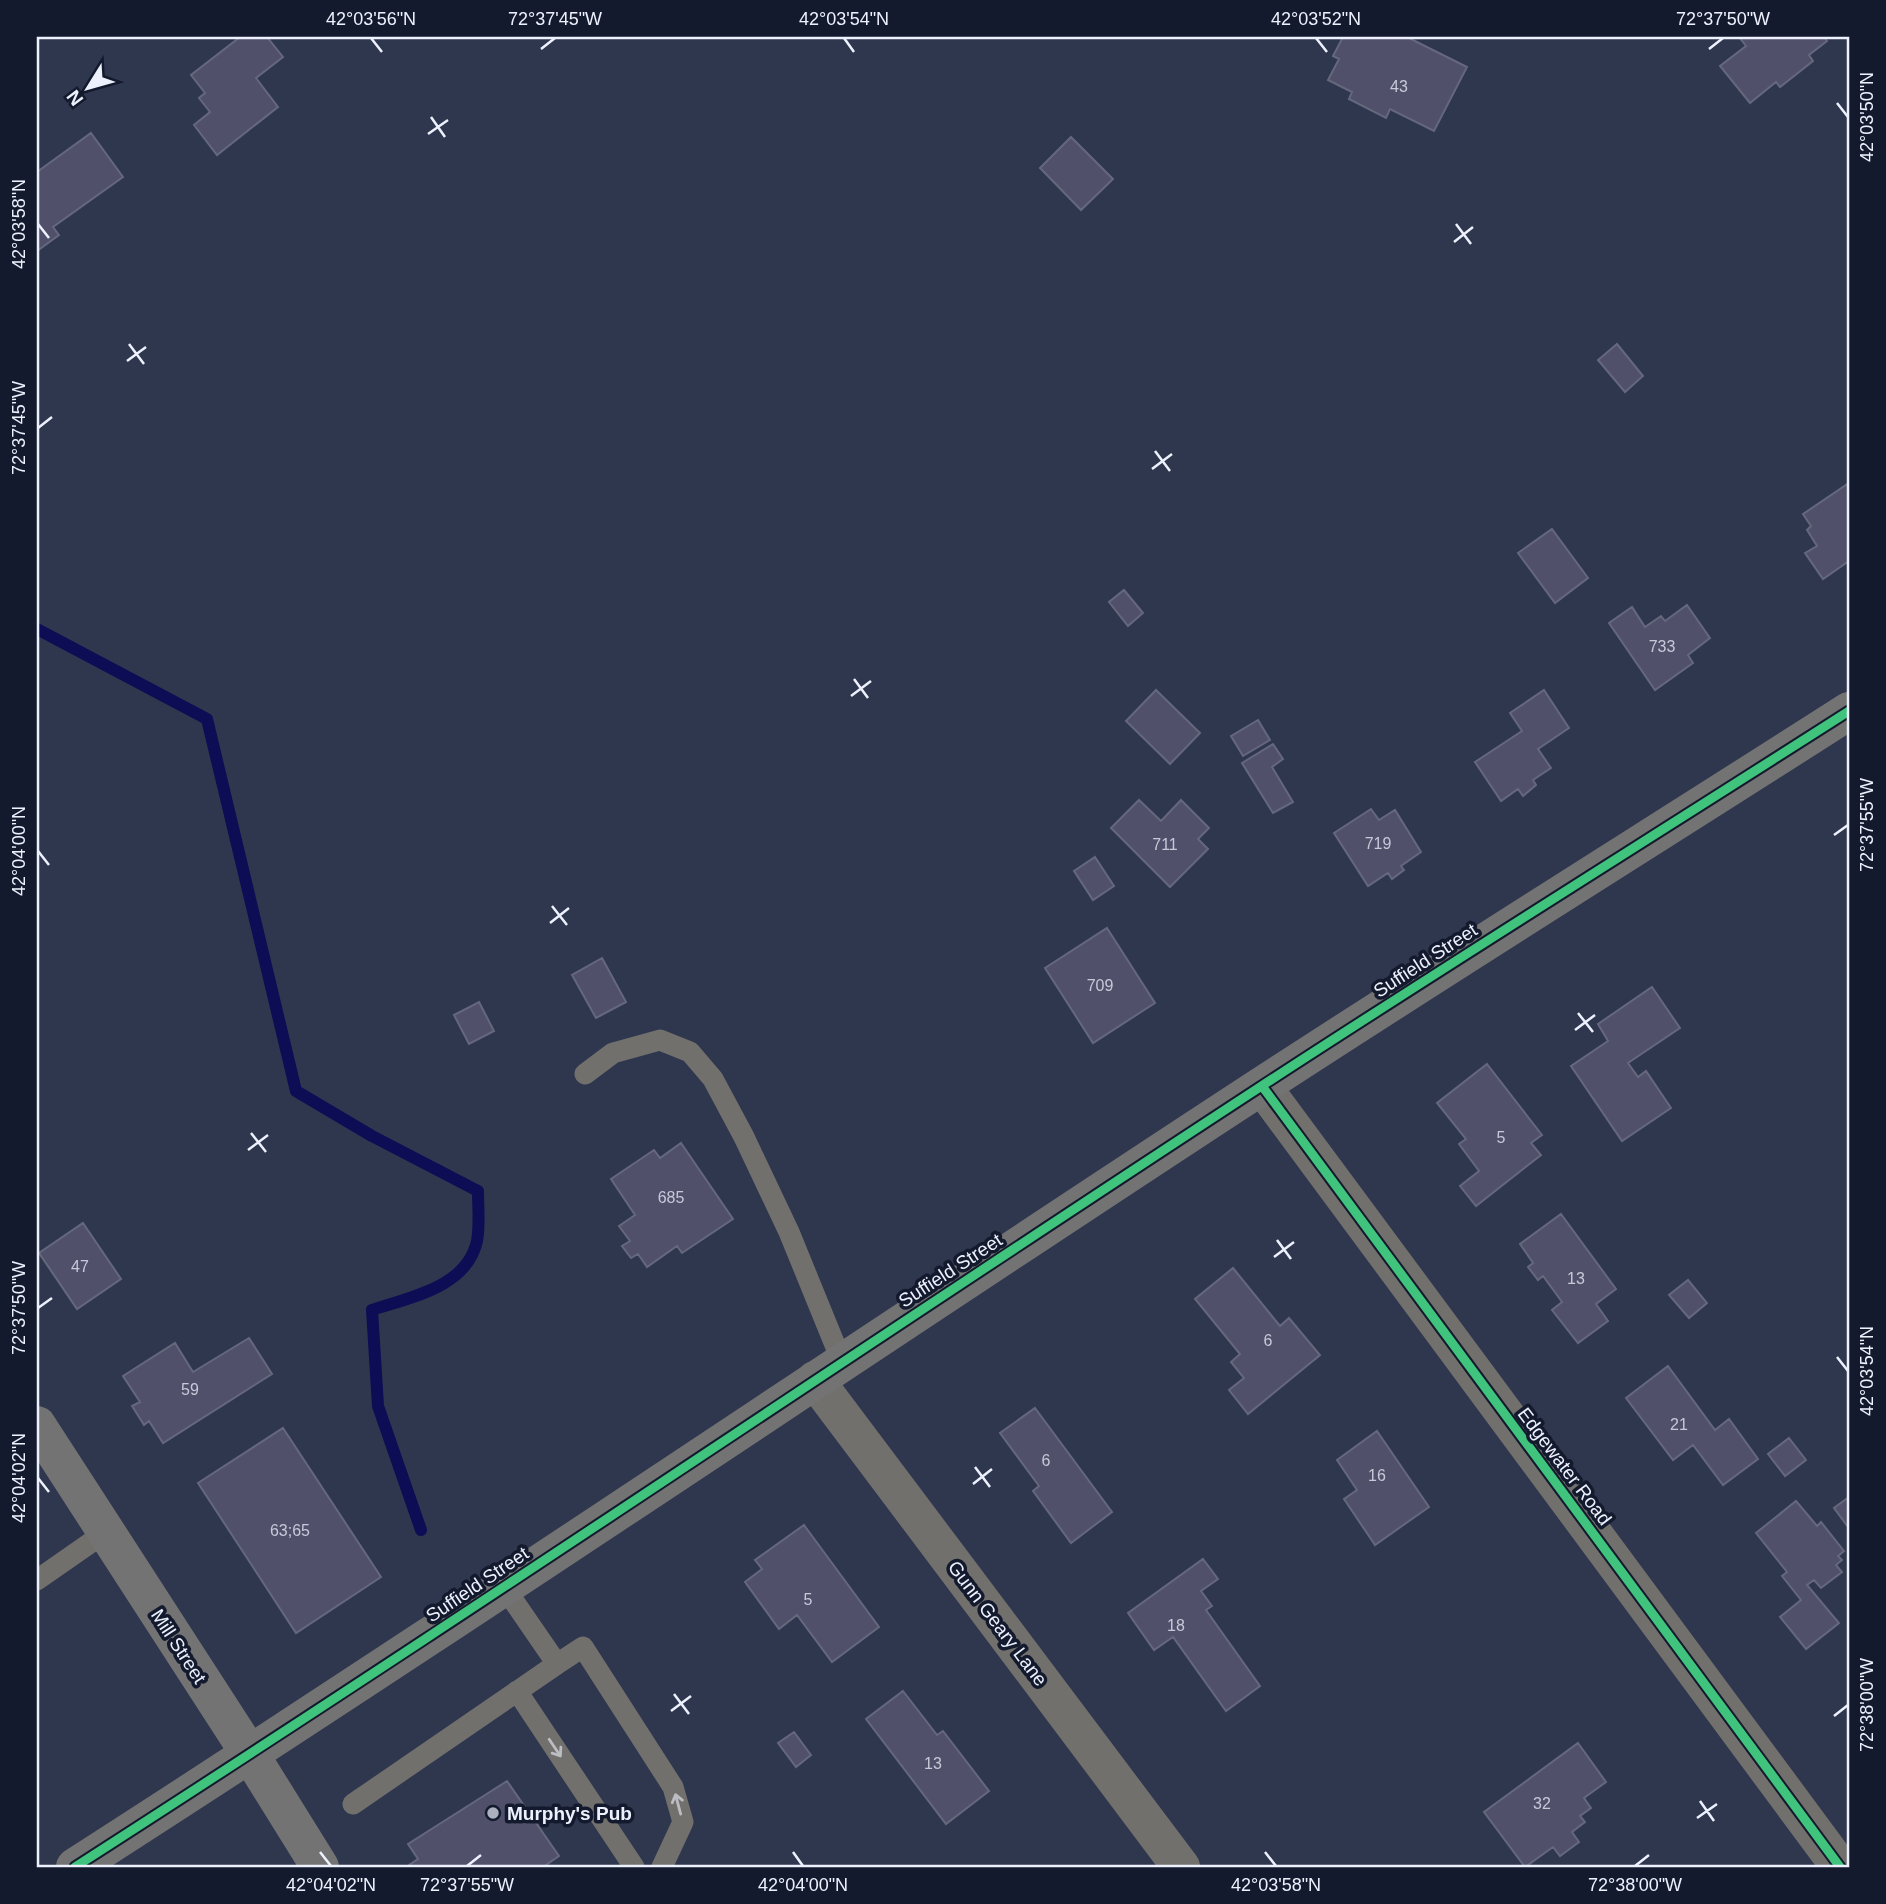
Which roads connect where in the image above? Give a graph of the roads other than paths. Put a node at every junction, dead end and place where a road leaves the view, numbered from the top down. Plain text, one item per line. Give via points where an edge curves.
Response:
1 (1849, 711) edge
2 (584, 1074) dead end
3 (1262, 1086) junction
4 (829, 1371) junction
5 (37, 1425) edge
6 (106, 1532) junction
7 (37, 1580) edge
8 (504, 1587) junction
9 (557, 1664) junction
10 (517, 1691) junction
11 (251, 1756) junction
12 (354, 1804) dead end
13 (84, 1864) edge
14 (320, 1867) edge
15 (634, 1867) edge
16 (662, 1867) edge
17 (1181, 1867) edge
18 (1840, 1867) edge

1 - 3 main road, Suffield Street
2 - 4 lane via 613,1053 660,1040 690,1052 713,1079 789,1233
3 - 4 main road, Suffield Street
3 - 18 street, Edgewater Road
4 - 8 main road, Suffield Street
4 - 17 street, Gunn Geary Lane
5 - 6 main road, Mill Street
6 - 7 lane
6 - 11 main road, Mill Street
8 - 9 lane
8 - 11 main road, Suffield Street
9 - 10 lane
16 -> 9 lane via 683,1822 673,1787 583,1647
10 - 12 lane
10 -> 15 lane
11 - 13 main road, Suffield Street
11 - 14 main road, Mill Street

